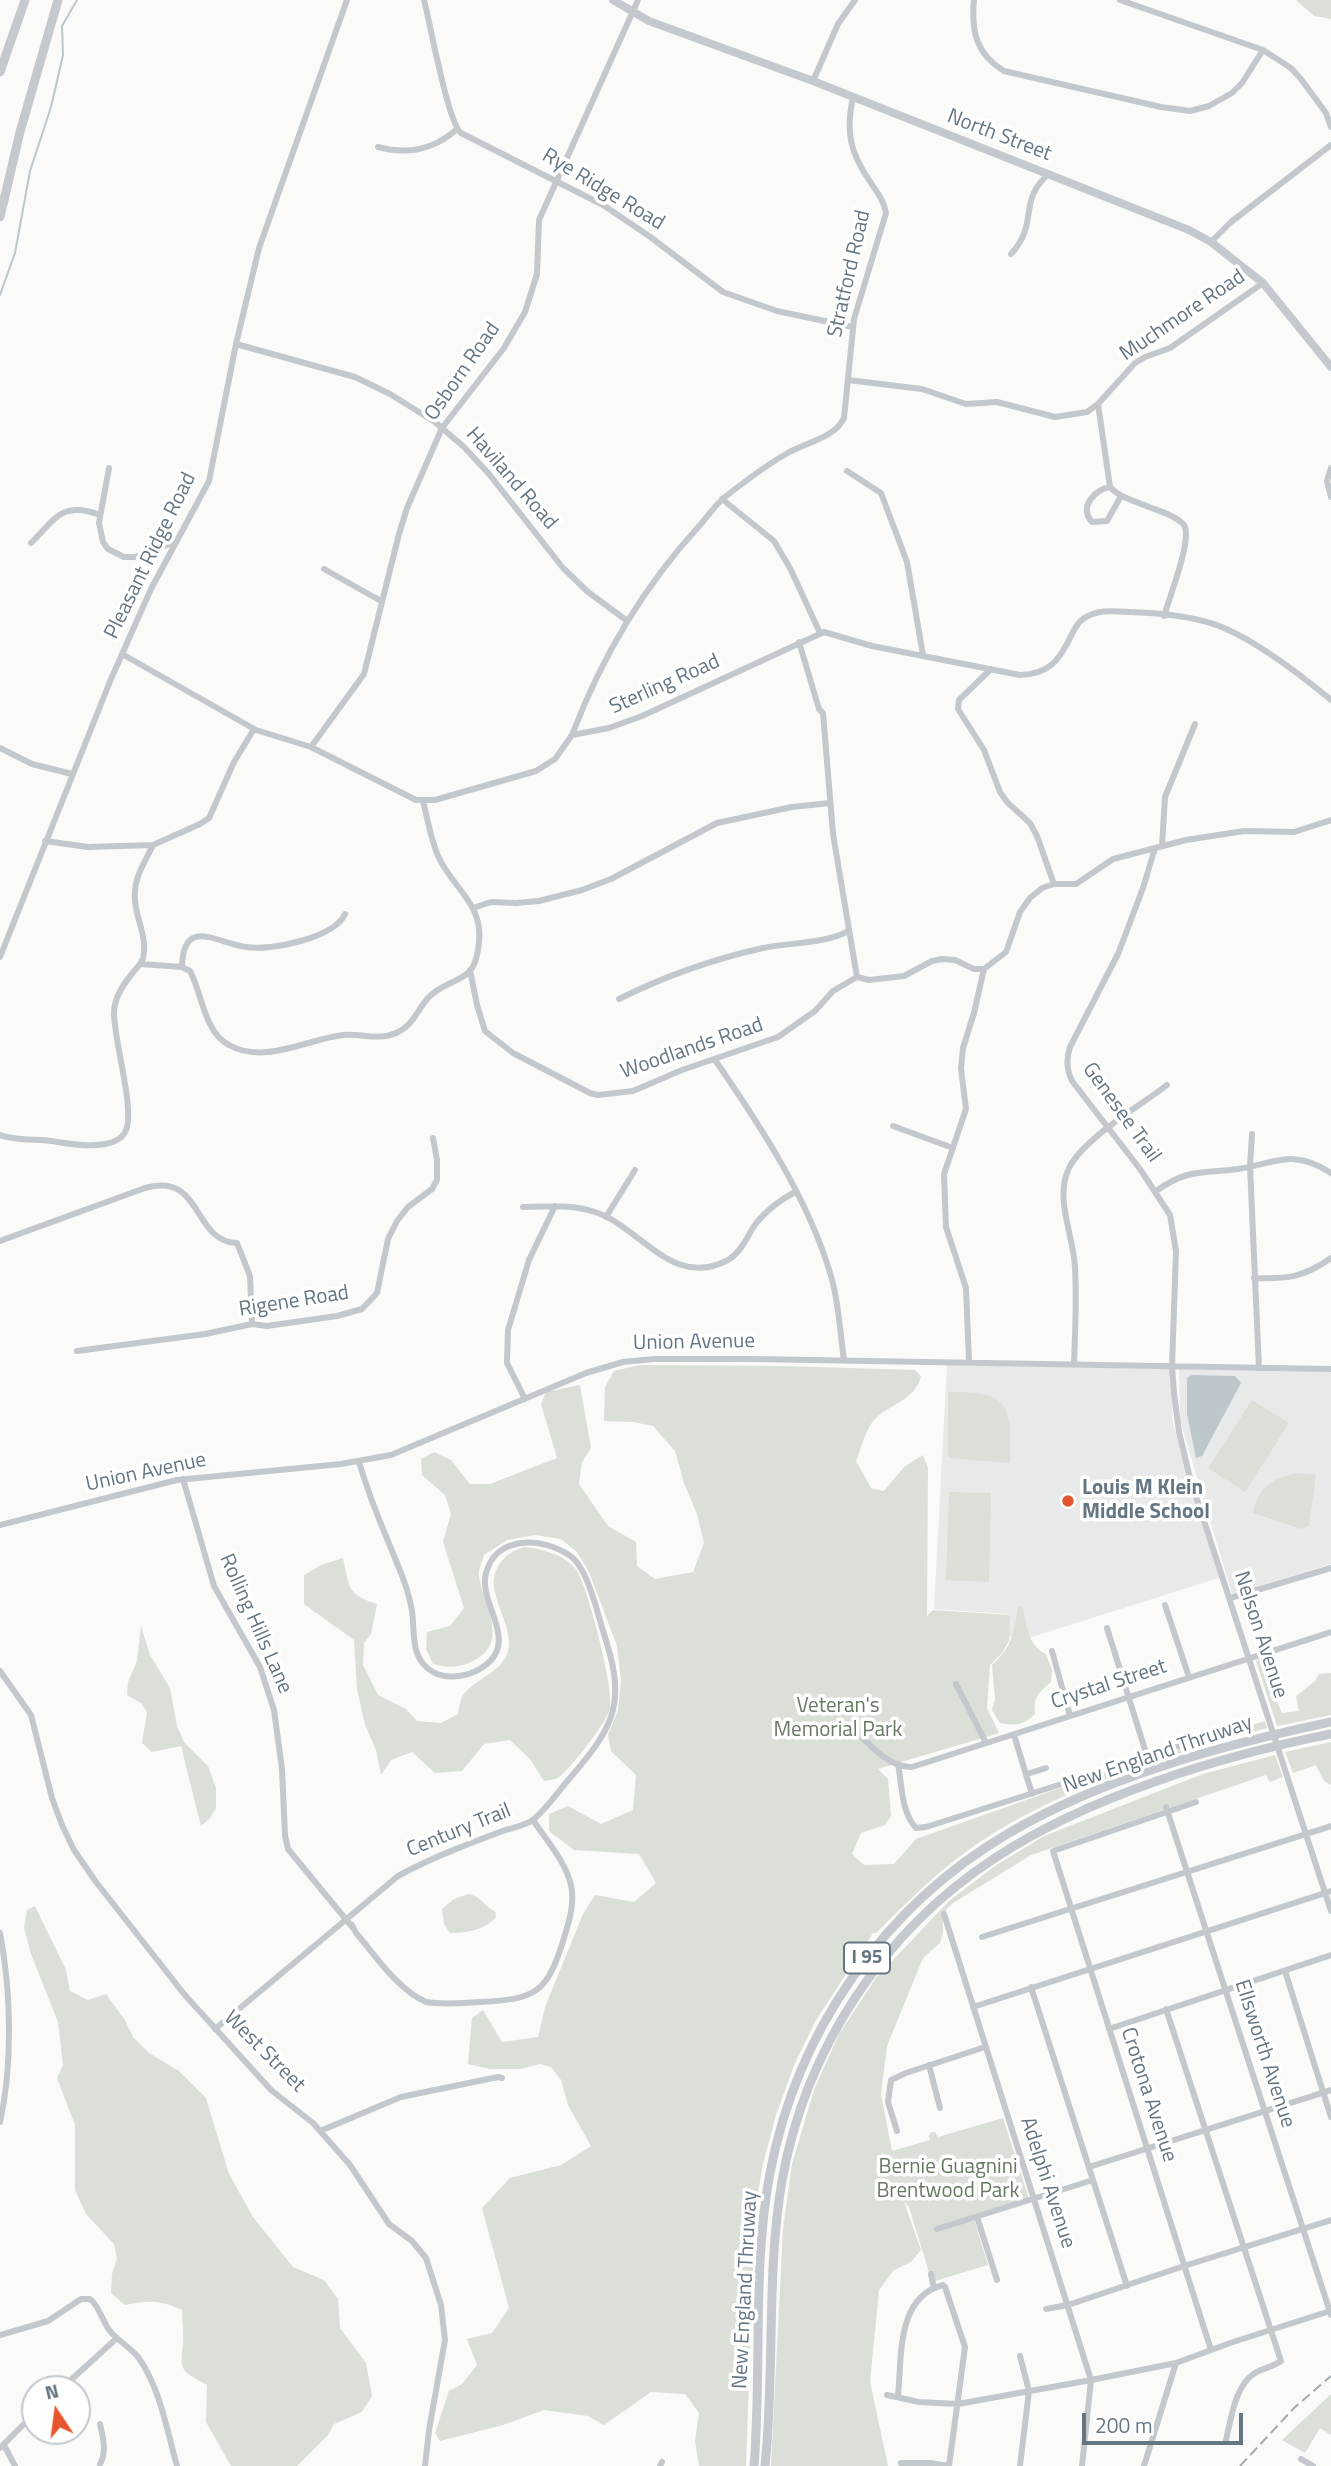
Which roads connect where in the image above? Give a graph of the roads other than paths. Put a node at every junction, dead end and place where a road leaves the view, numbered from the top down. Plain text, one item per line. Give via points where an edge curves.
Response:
1 (23, 0) edge
2 (58, 0) edge
3 (64, 0) edge
4 (347, 0) edge
5 (424, 0) edge
6 (613, 0) edge
7 (638, 0) edge
8 (855, 0) edge
9 (974, 0) edge
10 (1120, 0) edge
11 (633, 12) junction
12 (1263, 50) junction
13 (44, 51) junction
14 (0, 72) edge
15 (813, 80) junction
16 (853, 97) junction
17 (1331, 127) edge
18 (457, 130) junction
19 (1331, 145) edge
20 (378, 147) dead end
21 (1048, 174) junction
22 (556, 180) junction
23 (0, 217) edge
24 (1212, 242) junction
25 (1011, 254) dead end
26 (1263, 283) junction
27 (853, 327) junction
28 (236, 344) junction
29 (1331, 367) edge
30 (848, 380) junction
31 (1098, 404) junction
32 (442, 428) junction
33 (109, 468) dead end
34 (1331, 468) edge
35 (848, 471) dead end
36 (1110, 487) junction
37 (1121, 496) junction
38 (1331, 498) edge
39 (722, 499) junction
40 (100, 515) junction
41 (175, 542) junction
42 (31, 543) dead end
43 (324, 569) dead end
44 (381, 601) junction
45 (1164, 615) junction
46 (626, 620) junction
47 (820, 633) junction
48 (799, 642) junction
49 (122, 654) junction
50 (923, 655) junction
51 (991, 669) junction
52 (1331, 700) edge
53 (1195, 724) dead end
54 (254, 729) junction
55 (572, 734) junction
56 (311, 747) junction
57 (0, 748) edge
58 (72, 774) junction
59 (423, 801) junction
60 (830, 803) junction
61 (1331, 820) edge
62 (45, 841) junction
63 (153, 845) junction
64 (1158, 847) junction
65 (1054, 884) junction
66 (473, 908) junction
67 (345, 914) dead end
68 (848, 931) junction
69 (0, 957) edge
70 (141, 964) junction
71 (182, 967) junction
72 (984, 969) junction
73 (470, 970) junction
74 (857, 977) junction
75 (619, 999) dead end
76 (715, 1060) junction
77 (1167, 1085) dead end
78 (893, 1126) dead end
79 (1109, 1128) junction
80 (1252, 1134) dead end
81 (0, 1135) edge
82 (433, 1138) dead end
83 (953, 1148) junction
84 (1250, 1166) junction
85 (635, 1170) dead end
86 (1331, 1173) edge
87 (1156, 1191) junction
88 (795, 1192) junction
89 (555, 1206) junction
90 (523, 1207) dead end
91 (606, 1217) junction
92 (0, 1241) edge
93 (1331, 1258) edge
94 (1254, 1278) junction
95 (252, 1324) junction
96 (77, 1351) dead end
97 (844, 1360) junction
98 (969, 1362) junction
99 (1074, 1365) junction
100 (1172, 1367) junction
101 (1259, 1368) junction
102 (1331, 1368) edge
103 (525, 1399) junction
104 (359, 1462) junction
105 (183, 1479) junction
106 (0, 1525) edge
107 (1331, 1568) edge
108 (1230, 1598) junction
109 (1165, 1605) dead end
110 (1107, 1628) dead end
111 (1331, 1632) edge
112 (1052, 1651) dead end
113 (1250, 1658) junction
114 (0, 1671) edge
115 (1189, 1676) junction
116 (956, 1684) dead end
117 (1129, 1696) junction
118 (1070, 1716) junction
119 (1331, 1722) edge
120 (1222, 1732) dead end
121 (858, 1733) dead end
122 (1331, 1734) edge
123 (1014, 1735) junction
124 (986, 1743) junction
125 (898, 1764) junction
126 (1046, 1768) dead end
127 (1027, 1773) junction
128 (1087, 1776) dead end
129 (1032, 1794) junction
130 (1196, 1802) dead end
131 (1167, 1809) junction
132 (533, 1820) junction
133 (1331, 1826) edge
134 (1307, 1833) junction
135 (1187, 1872) junction
136 (1328, 1891) edge
137 (1070, 1908) junction
138 (1331, 1911) edge
139 (944, 1914) dead end
140 (348, 1918) junction
141 (1206, 1931) junction
142 (0, 1933) edge
143 (982, 1937) dead end
144 (1331, 1955) edge
145 (1090, 1969) junction
146 (1285, 1971) junction
147 (1031, 1987) junction
148 (1225, 1990) junction
149 (973, 2007) junction
150 (1167, 2009) junction
151 (215, 2029) junction
152 (1109, 2029) junction
153 (985, 2047) junction
154 (929, 2065) junction
155 (502, 2078) dead end
156 (3, 2087) edge
157 (1331, 2090) edge
158 (1323, 2093) junction
159 (940, 2108) dead end
160 (1264, 2111) junction
161 (1331, 2117) edge
162 (0, 2122) edge
163 (1205, 2130) junction
164 (320, 2131) junction
165 (897, 2131) dead end
166 (1147, 2149) junction
167 (1089, 2166) junction
168 (1093, 2180) junction
169 (1034, 2200) junction
170 (977, 2217) junction
171 (1331, 2220) edge
172 (937, 2229) dead end
173 (1302, 2229) junction
174 (1244, 2247) junction
175 (1184, 2266) junction
176 (931, 2274) dead end
177 (997, 2280) dead end
178 (1127, 2286) junction
179 (934, 2288) junction
180 (1068, 2305) junction
181 (1046, 2309) dead end
182 (1330, 2313) edge
183 (1270, 2331) junction
184 (0, 2335) edge
185 (117, 2338) junction
186 (1211, 2350) junction
187 (1020, 2356) dead end
188 (1176, 2363) junction
189 (76, 2375) edge
190 (1091, 2380) junction
191 (1029, 2391) junction
192 (887, 2395) dead end
193 (898, 2396) junction
194 (958, 2404) junction
195 (100, 2424) dead end
196 (21, 2427) edge
197 (1226, 2440) dead end
198 (2, 2446) edge
199 (1301, 2459) dead end
200 (901, 2463) dead end
201 (99, 2465) edge
202 (15, 2466) edge
203 (177, 2466) edge
204 (425, 2466) edge
205 (754, 2466) edge
206 (765, 2466) edge
207 (949, 2466) edge
208 (1020, 2466) edge
209 (1082, 2466) edge
210 (1144, 2466) edge
211 (1313, 2466) edge

1 - 14 highway
2 - 13 highway
3 - 13 highway
4 - 28 street, Pleasant Ridge Road via 259,248
5 - 18 street
6 - 11 main road, North Street
7 - 11 street, Osborn Road
8 - 15 street via 838,24
9 - 12 street via 972,22 990,63 1004,71 1161,107 1190,111 1209,106 1242,83
10 - 12 street
11 - 15 main road, North Street
11 - 22 street, Osborn Road
12 - 17 street via 1301,79
13 - 23 highway
15 - 16 main road, North Street
16 - 21 main road, North Street
16 - 27 street, Stratford Road via 851,142 886,214
18 - 20 street via 416,151
18 - 22 street, Rye Ridge Road
19 - 24 street
21 - 24 main road, North Street
21 - 25 street via 1036,188 1027,230
22 - 27 street, Rye Ridge Road via 603,205 723,292 777,311
22 - 32 street, Osborn Road via 539,220 537,274 526,312 505,348
24 - 26 main road, North Street
26 - 29 main road, North Street
26 - 31 street, Muchmore Road via 1170,348 1135,363
27 - 30 street, Stratford Road
28 - 32 street, Haviland Road via 355,377
28 - 41 street, Pleasant Ridge Road via 209,481
30 - 31 street, Muchmore Road via 922,388 966,404 997,402 1055,416 1087,412
30 - 39 street, Stratford Road via 844,418 838,428 787,453
31 - 36 street
32 - 44 street, Osborn Road via 407,508
32 - 46 street, Haviland Road via 489,474 563,568
33 - 40 street
34 - 38 street via 1327,481
35 - 50 street via 881,493 907,562
36 - 37 street
36 - 37 street via 1097,491 1088,502 1092,522 1107,521
37 - 45 street via 1174,518 1186,530 1184,555
39 - 46 street, Stratford Road via 678,548
39 - 47 street via 774,541
40 - 41 street via 103,542 115,555 135,557
40 - 42 street via 71,509
41 - 49 street, Pleasant Ridge Road
43 - 44 street
44 - 56 street, Osborn Road via 364,674
45 - 51 street via 1093,614 1079,622 1061,657 1048,668 1032,675
45 - 52 street via 1224,628
46 - 55 street, Stratford Road
47 - 48 street, Sterling Road
47 - 50 street
48 - 55 street, Sterling Road via 642,716
48 - 60 street via 823,713
49 - 54 street
49 - 58 street, Pleasant Ridge Road
50 - 51 street
51 - 65 street via 959,700 958,709 984,750 1000,792 1030,823
53 - 64 street via 1165,797
54 - 56 street
54 - 63 street via 209,818
55 - 59 street via 555,759 536,771
56 - 59 street
57 - 58 street via 19,759
58 - 62 street, Pleasant Ridge Road
59 - 66 street via 439,858
60 - 66 street via 717,823 582,890 539,901 491,902
60 - 68 street
61 - 64 street via 1294,832 1244,831
62 - 63 street via 112,848
62 - 69 street, Pleasant Ridge Road
63 - 70 street via 135,884 143,936
64 - 65 street via 1107,862 1076,884
64 - 79 street, Genesee Trail via 1118,954 1067,1057 1072,1081
65 - 72 street via 1030,898 1014,925 1006,952
66 - 73 street via 480,933
67 - 71 street via 336,926 319,934 271,947 244,947 207,936 193,938 186,944
68 - 74 street
68 - 75 street via 707,963
70 - 71 street
70 - 81 street via 114,1010 128,1112 121,1138 91,1147
71 - 73 street via 190,971 222,1041 240,1050 260,1052 339,1035 396,1033 413,1021 436,991
72 - 74 street via 942,959 904,976 869,981
72 - 83 street via 963,1048 966,1109
73 - 76 street, Woodlands Road via 485,1031 513,1053 590,1093 633,1091
74 - 76 street, Woodlands Road via 778,1037
76 - 88 street via 757,1122
77 - 79 street
78 - 83 street
79 - 87 street, Genesee Trail
79 - 99 street via 1079,1152 1064,1185 1075,1266
80 - 84 street
82 - 95 street, Rigene Road via 437,1180 397,1222 388,1240 377,1293 362,1309 337,1317
83 - 98 street via 944,1174 945,1216 966,1288
84 - 86 street via 1286,1158 1311,1162
84 - 87 street via 1191,1172
84 - 94 street
85 - 91 street
87 - 100 street, Genesee Trail via 1170,1215 1176,1251
88 - 91 street via 770,1208 730,1258 704,1267 671,1262
88 - 97 street via 832,1277
89 - 90 street
89 - 91 street
89 - 103 street via 530,1258 508,1330 507,1363
92 - 95 street via 145,1188 169,1184 182,1191 214,1232 237,1243 250,1276
93 - 94 street via 1298,1276
94 - 101 street
95 - 96 street, Rigene Road
97 - 98 street, Union Avenue
97 - 103 street, Union Avenue via 623,1362
98 - 99 street, Union Avenue
99 - 100 street, Union Avenue
100 - 101 street, Union Avenue
100 - 108 street, Nelson Avenue via 1190,1478
101 - 102 street, Union Avenue
103 - 104 street, Union Avenue via 416,1446
104 - 105 street, Union Avenue
104 - 132 street, Century Trail via 408,1595 415,1650 419,1661 435,1674 471,1673 497,1651 498,1630 486,1573 507,1546 548,1544 571,1556 581,1570 610,1650 615,1703 604,1735
105 - 106 street, Union Avenue
105 - 140 street, Rolling Hills Lane via 214,1586 259,1665 275,1710 288,1849
107 - 108 street
108 - 113 street, Nelson Avenue
109 - 115 street
110 - 117 street
111 - 113 street, Crystal Street
112 - 118 street
113 - 115 street, Crystal Street
113 - 134 street, Nelson Avenue
114 - 151 street, West Street via 31,1715 52,1798 74,1850 125,1922
115 - 117 street, Crystal Street
116 - 124 street
117 - 118 street, Crystal Street
117 - 120 street via 1147,1756
118 - 123 street, Crystal Street
119 - 205 highway, New England Thruway / I 95 via 1189,1758 1026,1824 975,1854 937,1884 863,1962 830,2011 804,2063 774,2155 762,2232
121 - 125 street
122 - 206 highway, New England Thruway / I 95 via 1182,1774 1044,1829 961,1882 917,1921 878,1965 825,2049 802,2104 786,2161 776,2238
123 - 124 street, Crystal Street
123 - 127 street
124 - 125 street, Crystal Street via 912,1767
125 - 129 street via 905,1806 916,1828
126 - 127 street
127 - 129 street
128 - 129 street
130 - 131 street
131 - 135 street, Ellsworth Avenue
131 - 137 street, Crotona Avenue via 1053,1851
132 - 140 street, Century Trail via 427,1860 398,1876
132 - 140 street, Rolling Hills Lane via 569,1877 573,1901 556,1964 547,1979 524,1998 426,2002 402,1986
133 - 134 street
134 - 135 street
134 - 136 street, Nelson Avenue
135 - 137 street
135 - 141 street, Ellsworth Avenue
136 - 138 street, Nelson Avenue
136 - 141 street
137 - 143 street
137 - 145 street, Crotona Avenue
139 - 149 street, Adelphi Avenue
140 - 151 street, Century Trail
141 - 145 street
141 - 148 street, Ellsworth Avenue
142 - 156 street via 9,2067
144 - 146 street
145 - 147 street
145 - 152 street, Crotona Avenue
146 - 148 street
146 - 158 street
147 - 149 street
147 - 167 street
148 - 150 street
148 - 160 street, Ellsworth Avenue
149 - 153 street, Adelphi Avenue
150 - 152 street
150 - 163 street
151 - 164 street, West Street via 271,2090
152 - 166 street, Crotona Avenue
153 - 154 street
153 - 169 street, Adelphi Avenue
154 - 159 street
154 - 165 street via 891,2080 890,2110
155 - 164 street via 401,2096
156 - 162 street
157 - 158 street
158 - 160 street
158 - 161 street
160 - 163 street
160 - 173 street, Ellsworth Avenue
163 - 166 street
163 - 174 street
164 - 204 street, West Street via 389,2224 420,2249 433,2277 445,2340
166 - 167 street
166 - 175 street, Crotona Avenue
167 - 168 street
168 - 169 street
168 - 178 street
169 - 170 street
169 - 180 street, Adelphi Avenue
170 - 172 street
170 - 177 street
171 - 173 street
173 - 174 street
173 - 182 street, Ellsworth Avenue
174 - 175 street
174 - 183 street
175 - 178 street
175 - 186 street, Crotona Avenue
176 - 179 street
178 - 180 street
179 - 193 street via 913,2304 909,2313
179 - 194 street via 945,2287 965,2347
180 - 181 street
180 - 190 street, Adelphi Avenue
182 - 183 street
183 - 186 street
183 - 197 street via 1281,2361 1247,2379
184 - 185 street via 48,2321 88,2298
185 - 189 street
185 - 203 street via 145,2368
186 - 188 street
187 - 191 street
188 - 190 street
188 - 210 street
190 - 191 street
190 - 209 street, Adelphi Avenue
191 - 194 street
191 - 208 street
192 - 193 street
193 - 194 street
194 - 207 street
195 - 201 street via 104,2447
196 - 198 street
198 - 202 street
199 - 211 street
200 - 207 street

